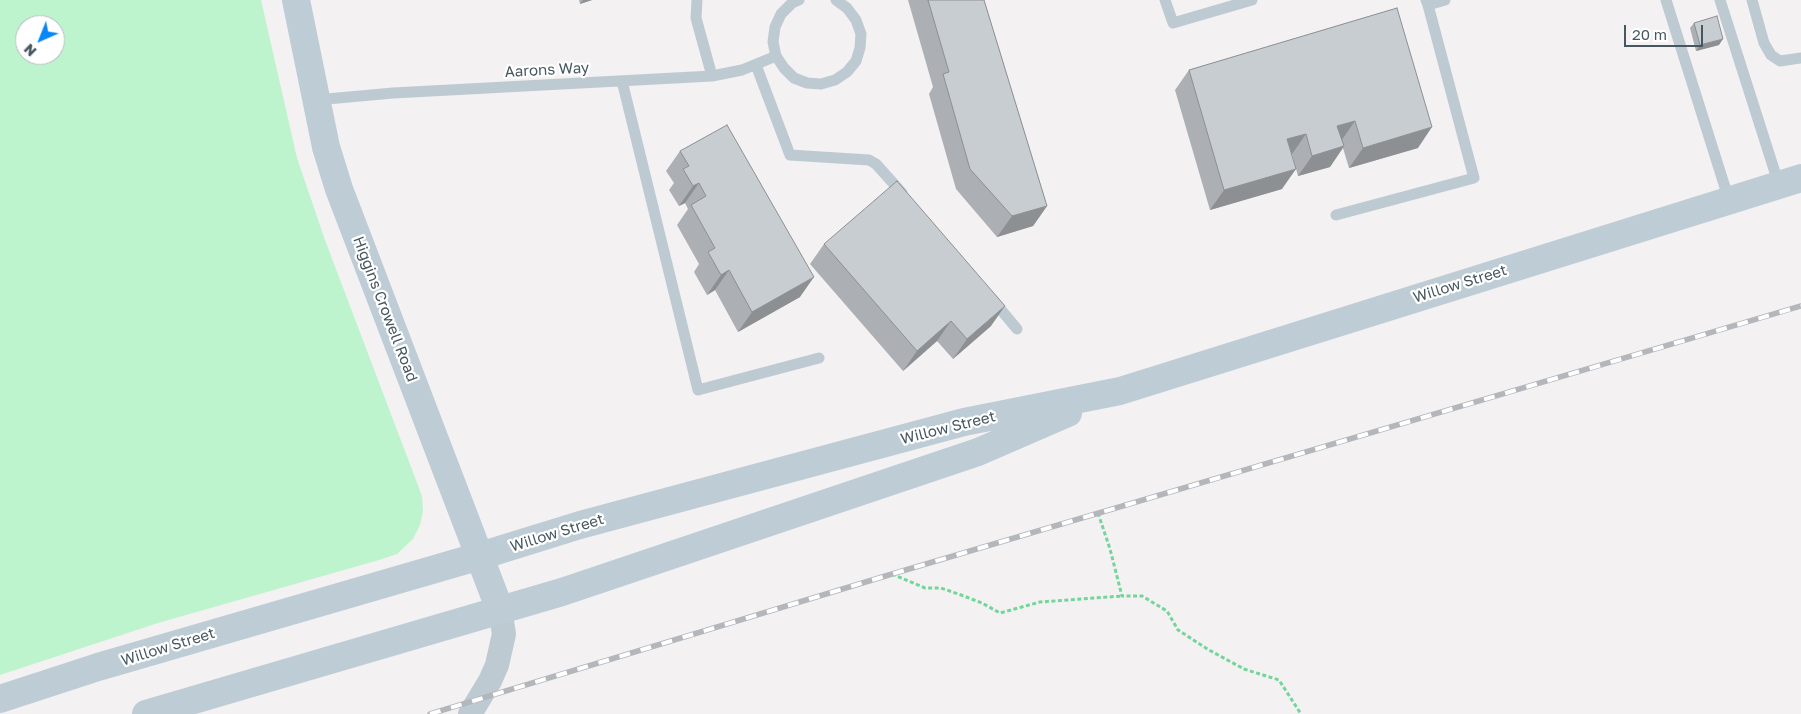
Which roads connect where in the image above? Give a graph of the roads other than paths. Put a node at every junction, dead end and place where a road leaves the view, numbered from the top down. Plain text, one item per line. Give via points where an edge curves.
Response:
1 (296, 0) edge
2 (697, 0) edge
3 (799, 0) edge
4 (836, 0) edge
5 (1165, 0) edge
6 (1252, 0) edge
7 (1444, 0) edge
8 (1666, 0) edge
9 (1720, 0) edge
10 (1752, 0) edge
11 (1427, 2) edge
12 (776, 56) junction
13 (1801, 58) edge
14 (756, 65) junction
15 (712, 76) junction
16 (622, 81) junction
17 (316, 100) junction
18 (1790, 181) edge
19 (1729, 200) junction
20 (913, 204) edge
21 (1336, 215) dead end
22 (986, 292) edge
23 (1017, 329) dead end
24 (819, 358) dead end
25 (1120, 390) junction
26 (480, 556) junction
27 (500, 610) junction
28 (0, 699) edge
29 (146, 714) edge
30 (470, 714) edge

1 - 17 main road, Higgins Crowell Road
2 - 15 lane via 696,18
3 - 12 lane via 781,14 775,27 773,42
4 - 12 lane via 856,20 861,34 856,61 847,72 822,84 807,83 794,78
5 - 6 lane via 1173,23
7 - 11 lane
8 - 19 lane
9 - 18 lane
10 - 13 lane via 1764,42 1772,55 1780,61
11 - 21 lane via 1474,178
12 - 14 lane, Aarons Way
14 - 15 lane, Aarons Way
14 - 20 lane via 790,156 868,160 876,164
15 - 16 lane, Aarons Way
16 - 17 lane, Aarons Way
16 - 24 lane via 698,390
17 - 26 main road, Higgins Crowell Road via 339,189
18 - 19 main road, Willow Street
19 - 25 main road, Willow Street
22 - 23 lane
25 - 26 main road, Willow Street via 964,422 580,525
25 - 27 main road, Willow Street via 978,452 675,555
26 - 27 main road, Higgins Crowell Road
26 - 28 main road, Willow Street
27 - 29 main road, Willow Street
27 - 30 street via 504,634 497,665

